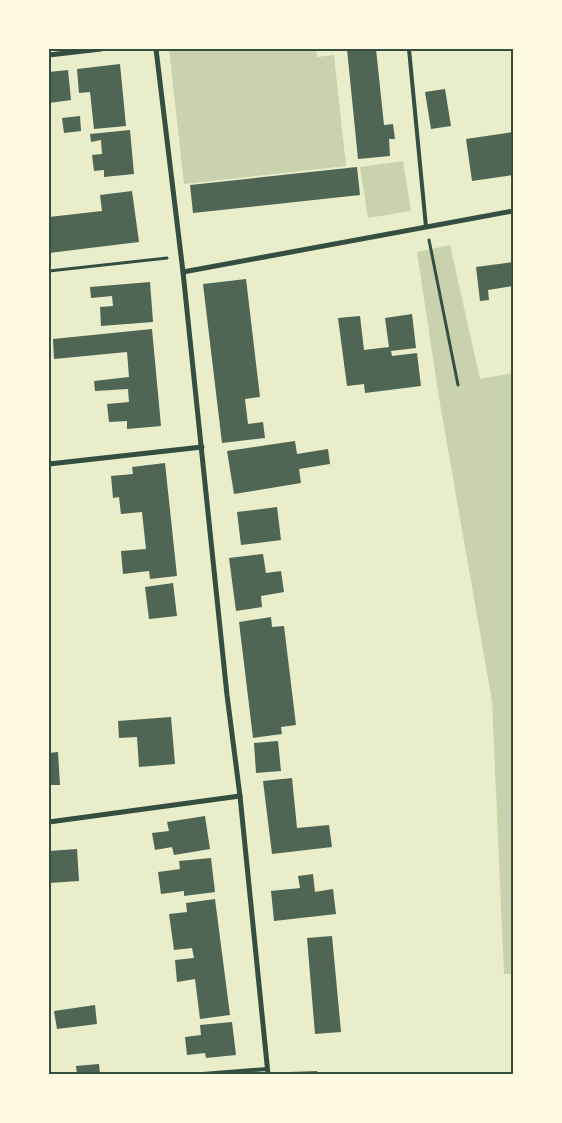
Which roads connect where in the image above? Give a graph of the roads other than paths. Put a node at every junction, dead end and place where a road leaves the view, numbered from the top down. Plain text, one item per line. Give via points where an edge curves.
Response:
1 (101, 49) edge
2 (156, 49) edge
3 (409, 49) edge
4 (49, 55) edge
5 (513, 210) edge
6 (426, 227) junction
7 (183, 272) junction
8 (202, 447) junction
9 (49, 464) edge
10 (240, 796) junction
11 (49, 822) edge
12 (267, 1072) edge
13 (202, 1074) edge

1 - 4 street
2 - 7 street
3 - 6 lane
5 - 6 street
6 - 7 street
7 - 8 street
8 - 9 street
8 - 10 street
10 - 11 street
10 - 12 street
12 - 13 lane

